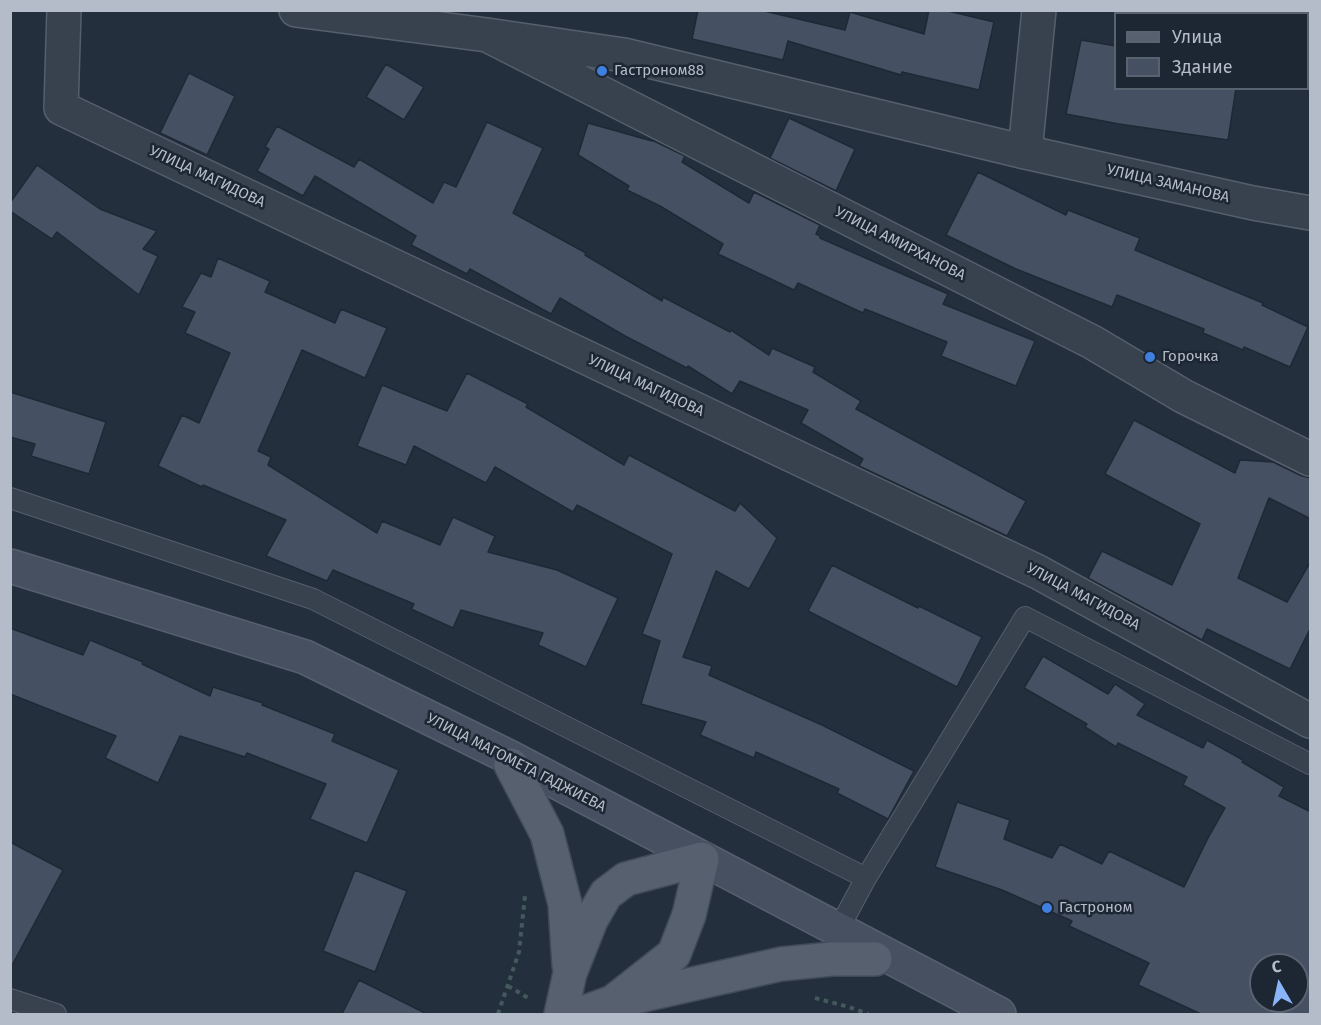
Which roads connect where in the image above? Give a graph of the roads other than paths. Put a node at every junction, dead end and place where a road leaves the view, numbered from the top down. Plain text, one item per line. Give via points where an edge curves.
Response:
1 (64, 10) edge
2 (296, 10) edge
3 (1039, 10) edge
4 (491, 22) edge
5 (1025, 153) junction
6 (1311, 213) edge
7 (1311, 459) edge
8 (10, 498) edge
9 (10, 566) edge
10 (10, 574) edge
11 (1311, 721) edge
12 (1311, 764) edge
13 (511, 765) junction
14 (698, 862) junction
15 (866, 878) junction
16 (838, 930) junction
17 (874, 959) junction
18 (570, 973) junction
19 (10, 999) edge
20 (613, 1002) junction
21 (56, 1014) edge
22 (561, 1014) edge
23 (580, 1014) edge
24 (987, 1014) edge
25 (999, 1014) edge

1 - 11 street, УЛИЦА МАГИДОВА via 61,108 1038,572
2 - 4 street
3 - 5 street
4 - 5 street, УЛИЦА ЗАМАНОВА
4 - 7 street, УЛИЦА АМИРХАНОВА via 1092,342 1183,396
5 - 6 street, УЛИЦА ЗАМАНОВА
8 - 15 lane via 313,599
9 - 14 main road, УЛИЦА МАГОМЕТА ГАДЖИЕВА via 305,657 511,758
10 - 13 main road, УЛИЦА МАГОМЕТА ГАДЖИЕВА via 302,664
12 - 15 lane via 1025,617
13 - 14 main road, УЛИЦА МАГОМЕТА ГАДЖИЕВА
13 - 18 main road via 547,834 565,904
14 - 16 main road, УЛИЦА МАГОМЕТА ГАДЖИЕВА
14 - 17 main road, УЛИЦА МАГОМЕТА ГАДЖИЕВА
14 - 18 main road via 626,879 606,894
14 - 20 main road via 689,915 674,954
15 - 16 lane
16 - 25 main road, УЛИЦА МАГОМЕТА ГАДЖИЕВА
17 - 20 main road via 781,964
17 - 24 main road, УЛИЦА МАГОМЕТА ГАДЖИЕВА
18 - 22 main road
19 - 21 lane
20 - 23 main road

